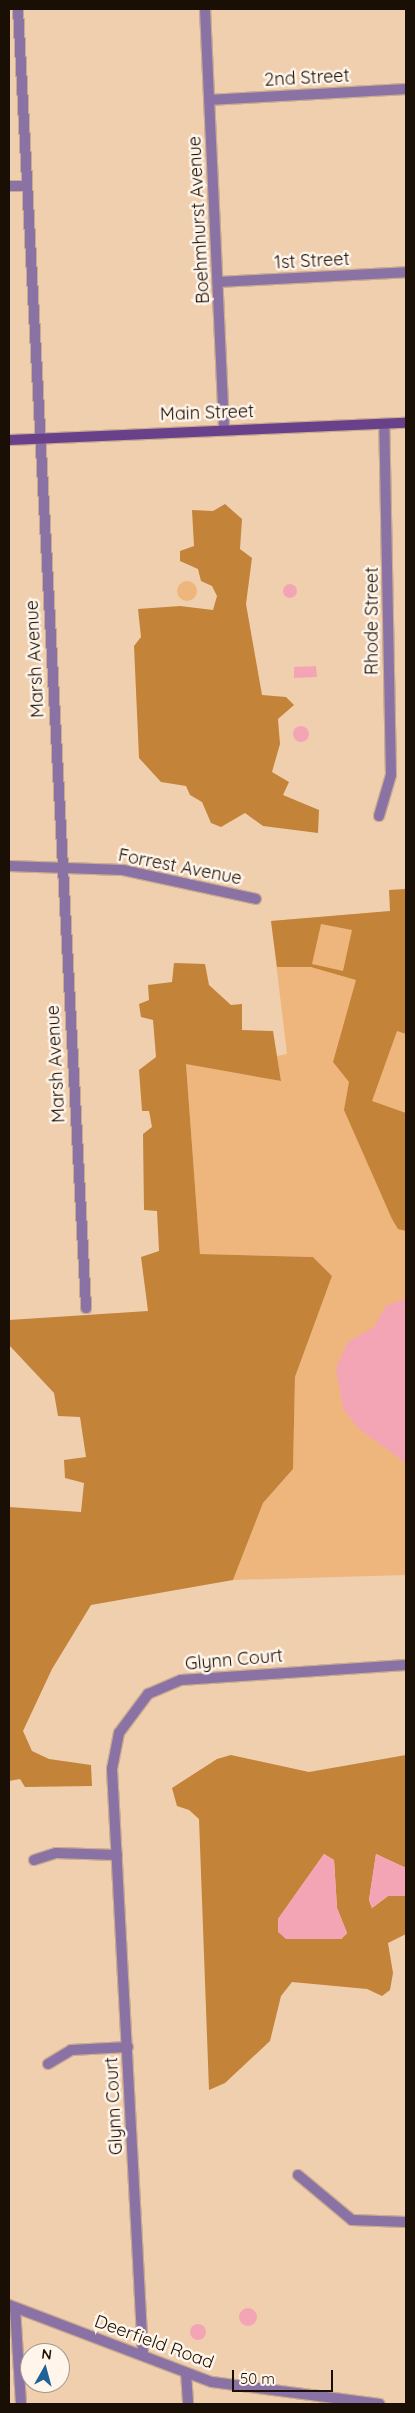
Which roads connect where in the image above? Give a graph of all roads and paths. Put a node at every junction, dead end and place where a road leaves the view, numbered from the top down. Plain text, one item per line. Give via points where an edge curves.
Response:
1 (18, 9) edge
2 (205, 9) edge
3 (406, 90) edge
4 (209, 100) junction
5 (9, 186) edge
6 (27, 186) junction
7 (406, 272) edge
8 (218, 282) junction
9 (406, 423) edge
10 (384, 424) junction
11 (224, 429) junction
12 (40, 438) junction
13 (9, 440) edge
14 (379, 816) dead end
15 (9, 866) edge
16 (62, 868) junction
17 (256, 899) dead end
18 (86, 1308) dead end
19 (406, 1666) edge
20 (117, 1855) junction
21 (34, 1860) dead end
22 (128, 2047) junction
23 (48, 2064) dead end
24 (298, 2175) dead end
25 (406, 2222) edge
26 (12, 2307) edge
27 (143, 2355) junction
28 (186, 2373) junction
29 (21, 2404) edge
30 (188, 2404) edge
31 (380, 2404) edge

1 - 6 street, Marsh Avenue
2 - 4 street, Boehmhurst Avenue
3 - 4 street, 2nd Street
4 - 8 street, Boehmhurst Avenue
5 - 6 street
6 - 12 street, Marsh Avenue
7 - 8 street, 1st Street
8 - 11 street, Boehmhurst Avenue
9 - 10 main road, Main Street
10 - 11 main road, Main Street
10 - 14 street, Rhode Street via 391,775
11 - 12 main road, Main Street
12 - 13 main road, Main Street
12 - 16 street, Marsh Avenue
15 - 16 street, Forrest Avenue
16 - 17 street, Forrest Avenue via 123,870
16 - 18 street, Marsh Avenue
19 - 20 street, Glynn Court via 200,1676 163,1685 148,1694 127,1719 114,1751
20 - 21 street via 56,1853
20 - 22 street, Glynn Court
22 - 23 street via 71,2050
22 - 27 street, Glynn Court
24 - 25 street via 352,2220
26 - 27 street, Deerfield Road
26 - 29 street
27 - 28 street, Deerfield Road
28 - 30 street
28 - 31 street, Deerfield Road via 237,2387

